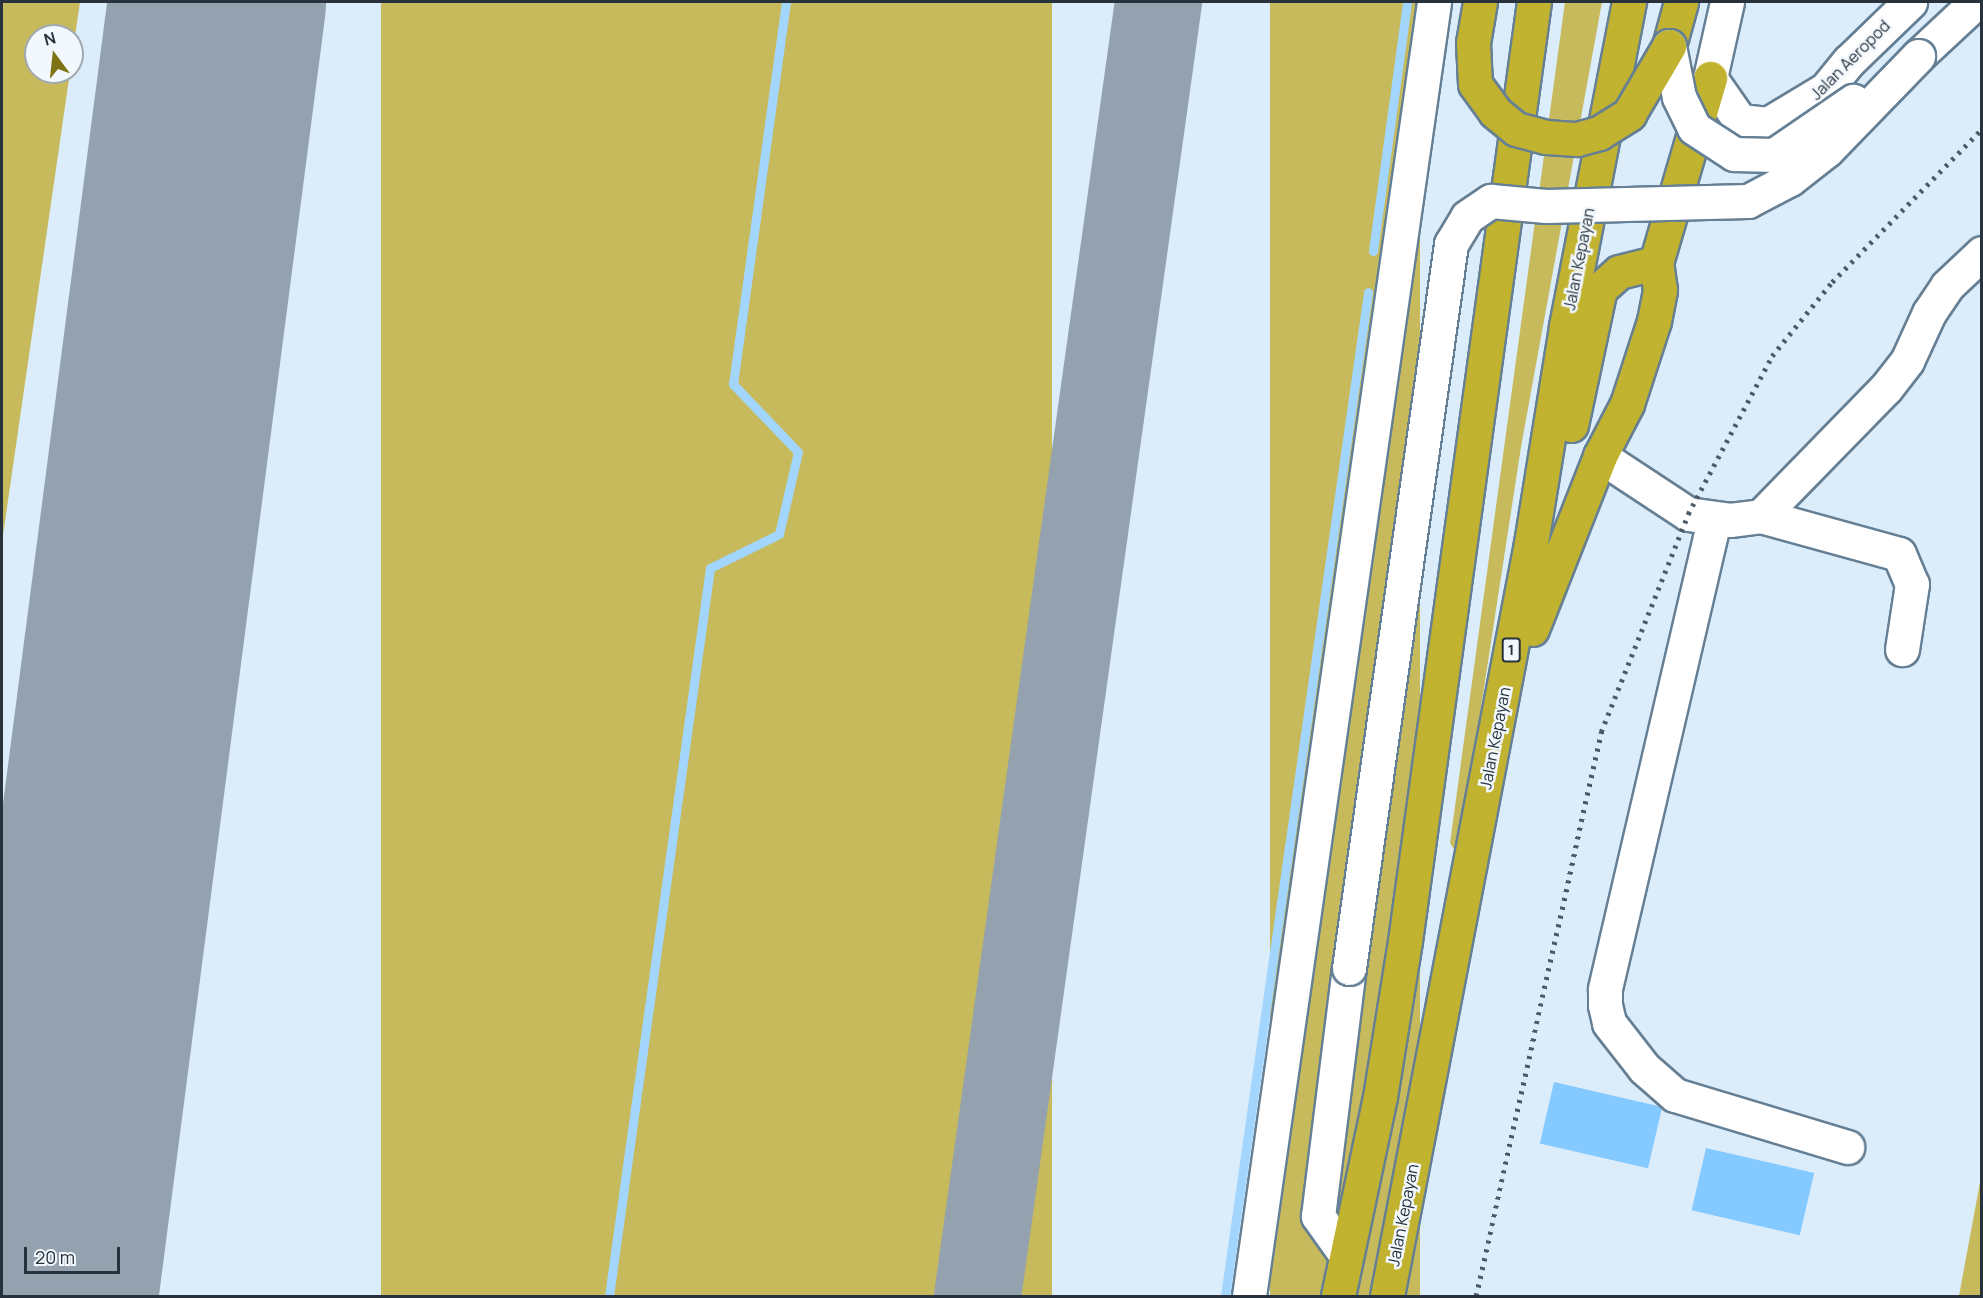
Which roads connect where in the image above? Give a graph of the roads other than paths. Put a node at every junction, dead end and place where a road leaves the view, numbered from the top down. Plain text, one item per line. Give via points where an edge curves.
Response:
1 (1434, 2) edge
2 (1480, 2) edge
3 (1534, 2) edge
4 (1629, 2) edge
5 (1681, 2) edge
6 (1727, 2) edge
7 (1910, 2) edge
8 (1976, 2) edge
9 (1669, 46) junction
10 (1918, 56) junction
11 (1710, 78) junction
12 (1982, 253) edge
13 (1656, 263) junction
14 (1600, 456) junction
15 (1761, 516) junction
16 (1714, 520) junction
17 (1531, 543) junction
18 (1902, 649) dead end
19 (1496, 729) junction
20 (1847, 1147) dead end
21 (1345, 1254) junction
22 (1249, 1296) edge
23 (1338, 1296) edge
24 (1387, 1296) edge

1 - 22 street
2 - 9 highway, bridge via 1473,43 1475,84 1495,112 1516,129 1546,137 1577,139 1599,133 1629,114
3 - 21 highway via 1405,941 1380,1097
4 - 17 highway, Jalan Kepayan / 1 via 1566,326
5 - 9 highway
6 - 11 street
7 - 11 street, Jalan Aeropod via 1826,89 1768,124 1740,121
8 - 10 street
9 - 10 street, bridge via 1679,97 1694,128 1734,154 1754,157 1774,155
10 - 21 street, bridge via 1827,150 1790,179 1748,201 1546,206 1491,201 1467,217 1451,244 1318,1216
11 - 13 highway
12 - 15 street via 1947,286 1929,313 1907,361 1886,388
13 - 14 highway via 1660,290 1654,321 1627,404
13 - 17 highway via 1619,272 1600,289 1559,478
14 - 16 street via 1688,514
14 - 19 highway via 1551,576
15 - 16 street
15 - 18 street via 1899,554 1911,584
16 - 20 street via 1605,990 1605,1005 1610,1023 1644,1068 1675,1095
17 - 19 highway, Jalan Kepayan / 1
19 - 24 highway, Jalan Kepayan / 1
21 - 23 highway

